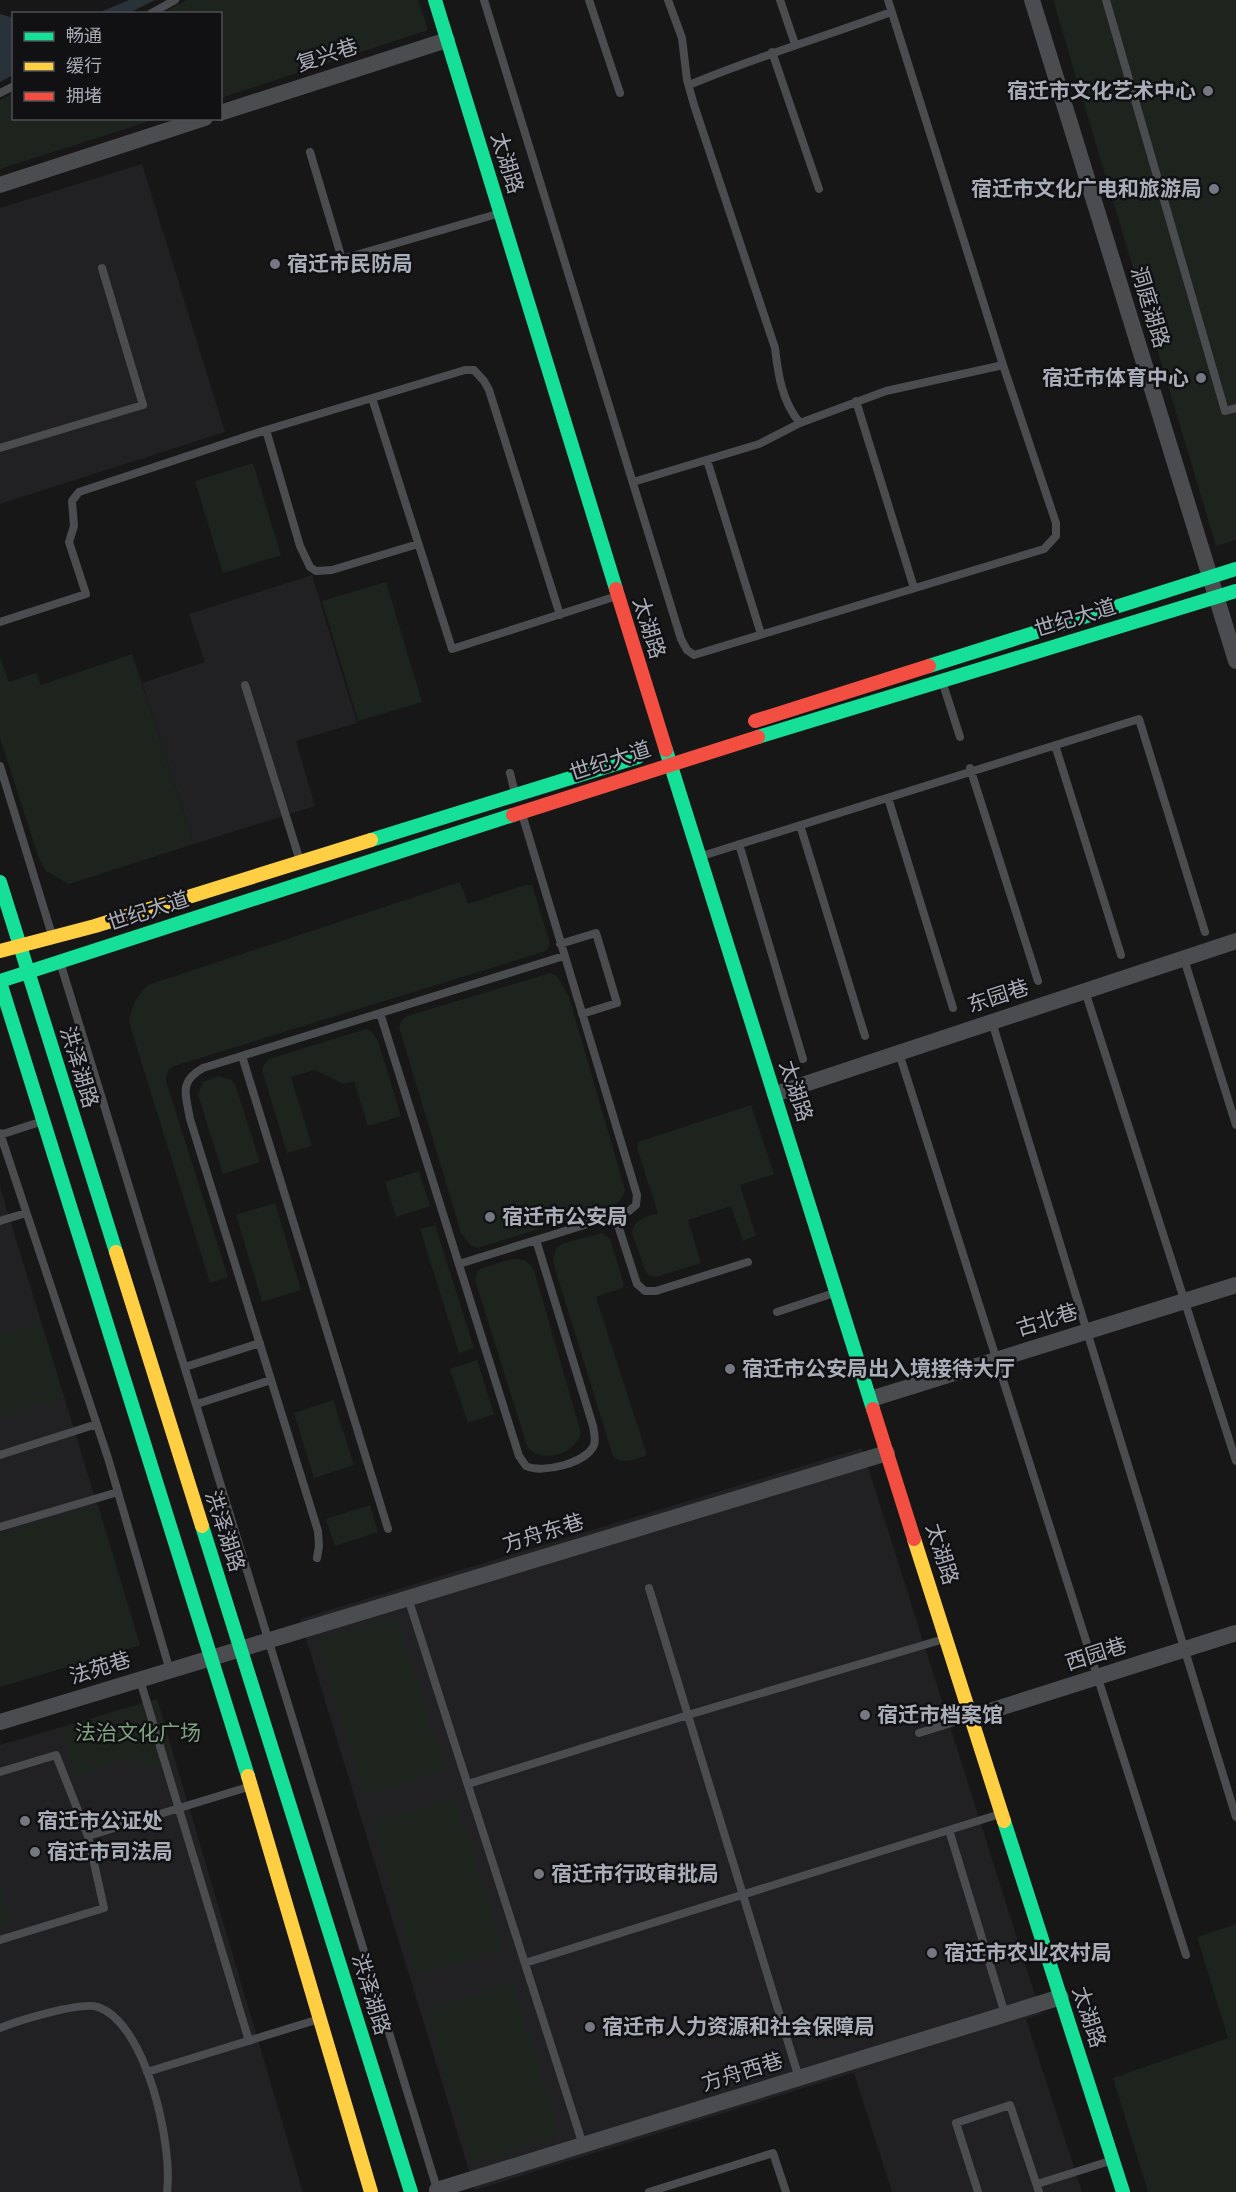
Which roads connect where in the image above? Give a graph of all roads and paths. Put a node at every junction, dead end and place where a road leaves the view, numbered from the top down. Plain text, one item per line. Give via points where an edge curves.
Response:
1 (175, 0) edge
2 (435, 0) edge
3 (484, 0) edge
4 (589, 0) edge
5 (668, 0) edge
6 (780, 0) edge
7 (888, 0) edge
8 (1032, 0) edge
9 (1106, 0) edge
10 (154, 12) edge
11 (891, 12) junction
12 (447, 40) junction
13 (795, 44) junction
14 (772, 52) junction
15 (688, 85) junction
16 (620, 93) dead end
17 (222, 112) edge
18 (199, 120) edge
19 (310, 152) dead end
20 (0, 185) edge
21 (819, 189) dead end
22 (501, 213) junction
23 (102, 268) dead end
24 (1003, 365) junction
25 (372, 398) junction
26 (856, 401) junction
27 (1236, 408) edge
28 (800, 423) junction
29 (266, 430) junction
30 (0, 448) edge
31 (707, 460) junction
32 (633, 483) junction
33 (418, 544) junction
34 (1236, 569) edge
35 (1210, 578) junction
36 (914, 588) junction
37 (1236, 591) edge
38 (618, 596) junction
39 (1216, 597) junction
40 (560, 615) junction
41 (0, 622) edge
42 (761, 634) junction
43 (1234, 651) edge
44 (937, 664) junction
45 (942, 681) junction
46 (245, 685) dead end
47 (744, 724) dead end
48 (960, 737) dead end
49 (1055, 745) junction
50 (670, 747) junction
51 (670, 764) junction
52 (0, 766) edge
53 (970, 770) junction
54 (510, 773) dead end
55 (516, 795) junction
56 (888, 798) junction
57 (521, 812) junction
58 (800, 825) junction
59 (739, 844) junction
60 (699, 857) junction
61 (300, 862) junction
62 (307, 881) junction
63 (0, 882) edge
64 (1205, 933) dead end
65 (1236, 941) edge
66 (34, 942) junction
67 (560, 944) junction
68 (19, 945) junction
69 (56, 949) junction
70 (0, 951) edge
71 (1121, 955) dead end
72 (564, 956) junction
73 (1184, 959) junction
74 (27, 972) junction
75 (44, 973) junction
76 (1038, 981) dead end
77 (0, 982) edge
78 (1086, 991) junction
79 (953, 1008) dead end
80 (381, 1013) junction
81 (582, 1014) junction
82 (992, 1022) junction
83 (865, 1036) dead end
84 (899, 1053) junction
85 (242, 1056) junction
86 (803, 1059) dead end
87 (775, 1094) junction
88 (87, 1112) dead end
89 (44, 1121) junction
90 (1236, 1125) edge
91 (0, 1134) edge
92 (26, 1212) junction
93 (615, 1216) junction
94 (0, 1221) edge
95 (536, 1240) junction
96 (748, 1262) dead end
97 (459, 1264) junction
98 (1236, 1285) edge
99 (837, 1292) junction
100 (1185, 1301) junction
101 (132, 1305) junction
102 (777, 1312) dead end
103 (1087, 1332) junction
104 (260, 1343) junction
105 (996, 1360) junction
106 (184, 1367) junction
107 (272, 1380) junction
108 (871, 1399) junction
109 (196, 1404) junction
110 (97, 1424) junction
111 (887, 1453) junction
112 (0, 1455) edge
113 (1236, 1461) edge
114 (118, 1492) junction
115 (0, 1527) edge
116 (388, 1529) dead end
117 (317, 1558) dead end
118 (649, 1588) dead end
119 (408, 1598) junction
120 (1236, 1633) edge
121 (946, 1638) junction
122 (269, 1641) junction
123 (241, 1649) junction
124 (1184, 1649) junction
125 (212, 1658) junction
126 (170, 1671) junction
127 (1097, 1677) junction
128 (140, 1680) junction
129 (688, 1715) junction
130 (971, 1717) junction
131 (0, 1722) edge
132 (920, 1733) dead end
133 (0, 1772) edge
134 (468, 1784) junction
135 (251, 1786) junction
136 (178, 1808) junction
137 (1002, 1814) junction
138 (1236, 1817) edge
139 (949, 1830) junction
140 (88, 1836) junction
141 (743, 1895) junction
142 (0, 1940) edge
143 (1186, 1955) dead end
144 (525, 1963) junction
145 (1060, 1997) junction
146 (1005, 2014) junction
147 (320, 2019) junction
148 (0, 2028) edge
149 (249, 2042) junction
150 (147, 2072) junction
151 (799, 2078) junction
152 (583, 2145) junction
153 (1113, 2160) junction
154 (1038, 2188) edge
155 (437, 2191) edge
156 (167, 2192) edge
157 (357, 2192) edge
158 (371, 2192) edge
159 (411, 2192) edge
160 (652, 2192) edge
161 (786, 2192) edge
162 (978, 2192) edge
163 (1123, 2192) edge

1 - 10 lane
2 - 12 street, 太湖路
3 - 32 lane
4 - 16 lane
5 - 15 lane via 681,38
6 - 13 lane
7 - 11 lane
8 - 35 street, 洞庭湖路
9 - 27 lane via 1224,411
11 - 13 lane
11 - 24 lane
12 - 17 street, 复兴巷
12 - 22 street, 太湖路
13 - 14 lane
14 - 15 lane
14 - 21 lane
15 - 28 lane via 775,348 785,397
18 - 20 street
19 - 22 lane via 342,259
22 - 38 street, 太湖路
23 - 30 lane via 143,405
24 - 26 lane
24 - 36 lane via 1056,523 1056,536 1044,549
25 - 29 lane
25 - 33 lane
25 - 40 lane via 465,370 480,375 489,390
26 - 28 lane
26 - 36 lane
28 - 31 lane via 759,444
29 - 33 lane via 300,546 310,567 316,571 332,570
29 - 41 lane via 79,492 72,501 74,526 69,542 86,594
31 - 32 lane
31 - 42 lane
32 - 42 lane via 687,650 694,655
33 - 40 lane via 452,649
34 - 35 street, 世纪大道
35 - 39 street, 洞庭湖路
35 - 44 street, 世纪大道
36 - 42 lane
37 - 39 street, 世纪大道
38 - 40 lane
38 - 50 street, 太湖路
39 - 43 street, 洞庭湖路
39 - 45 street, 世纪大道
44 - 45 lane
44 - 47 street, 世纪大道
45 - 48 lane
45 - 51 street, 世纪大道
46 - 61 lane
49 - 53 lane
49 - 64 lane via 1139,719
49 - 71 lane
50 - 51 street, 太湖路
50 - 55 street, 世纪大道
51 - 57 street, 世纪大道
51 - 60 street, 太湖路
52 - 69 lane
53 - 56 lane
53 - 76 lane
54 - 55 lane
55 - 57 lane
55 - 61 street, 世纪大道
56 - 58 lane
56 - 79 lane
57 - 62 street, 世纪大道
57 - 67 lane
58 - 59 lane
58 - 83 lane
59 - 60 lane
59 - 86 lane
60 - 87 street, 太湖路
61 - 62 lane
61 - 69 street, 世纪大道
62 - 69 street, 世纪大道
63 - 68 street, 洪泽湖路
65 - 73 street, 东园巷
66 - 68 street, 世纪大道
66 - 69 street, 世纪大道
66 - 75 street
67 - 72 lane
67 - 81 lane via 596,933 617,1003
68 - 70 street, 世纪大道
68 - 74 street, 洪泽湖路
69 - 75 street, 世纪大道
69 - 106 lane
72 - 80 lane
72 - 81 lane
73 - 78 street, 东园巷
73 - 90 lane
74 - 75 street, 世纪大道
74 - 77 street, 世纪大道
74 - 101 street, 洪泽湖路
77 - 89 street
78 - 82 street, 东园巷
78 - 100 lane
80 - 85 lane
80 - 97 lane
81 - 93 lane via 637,1195 636,1205
82 - 84 street, 东园巷
82 - 103 lane
84 - 87 street, 东园巷
84 - 105 lane
85 - 104 lane via 193,1074 185,1091 190,1119
85 - 116 lane
87 - 99 street, 太湖路
88 - 101 street via 138,1280
89 - 91 lane
89 - 125 street
91 - 92 lane
92 - 94 lane
92 - 110 lane
93 - 95 lane
93 - 96 lane via 637,1284 645,1291
95 - 97 lane
95 - 97 lane via 593,1426 593,1446 576,1460 550,1468 531,1468 522,1462
98 - 100 street, 古北巷
99 - 102 lane
99 - 108 street, 太湖路
100 - 103 street, 古北巷
100 - 113 lane
101 - 123 street, 洪泽湖路
103 - 105 street, 古北巷
103 - 124 lane
104 - 106 lane
104 - 107 lane
105 - 108 street, 古北巷
105 - 127 lane
106 - 109 lane
107 - 109 lane
107 - 117 lane via 318,1531
108 - 111 street, 太湖路
109 - 122 lane
110 - 112 lane
110 - 114 lane
111 - 119 street, 方舟东巷
111 - 121 street, 太湖路
114 - 115 lane
114 - 126 lane
118 - 129 lane
119 - 122 street, 方舟东巷
119 - 134 lane
120 - 124 street, 西园巷
121 - 129 lane
121 - 130 street, 太湖路
122 - 123 street, 方舟东巷
122 - 155 lane
123 - 125 street, 方舟东巷
123 - 159 street, 洪泽湖路
124 - 127 street, 西园巷
124 - 138 lane
125 - 126 street, 法苑巷
125 - 135 street
126 - 128 street, 法苑巷
127 - 130 street, 西园巷
127 - 143 lane
128 - 131 street, 法苑巷
128 - 136 lane
129 - 134 lane
129 - 141 lane
130 - 132 lane
130 - 137 street, 太湖路
133 - 140 lane via 56,1755
134 - 144 lane
135 - 136 lane
135 - 147 street
136 - 140 lane
136 - 149 lane
137 - 139 lane
137 - 145 street, 太湖路
139 - 141 lane
139 - 146 lane
140 - 142 lane via 104,1908
141 - 144 lane
141 - 151 lane
144 - 152 lane
145 - 146 street, 方舟西巷
145 - 153 street, 太湖路
146 - 151 street, 方舟西巷
147 - 149 lane
147 - 157 street
147 - 158 street
148 - 150 lane via 79,2006 96,2006 127,2029
149 - 150 lane
150 - 156 lane via 167,2149
151 - 152 street, 方舟西巷
152 - 155 street, 方舟西巷
153 - 154 lane
153 - 163 street, 太湖路
154 - 162 lane via 1010,2104 956,2123
160 - 161 lane via 773,2152

